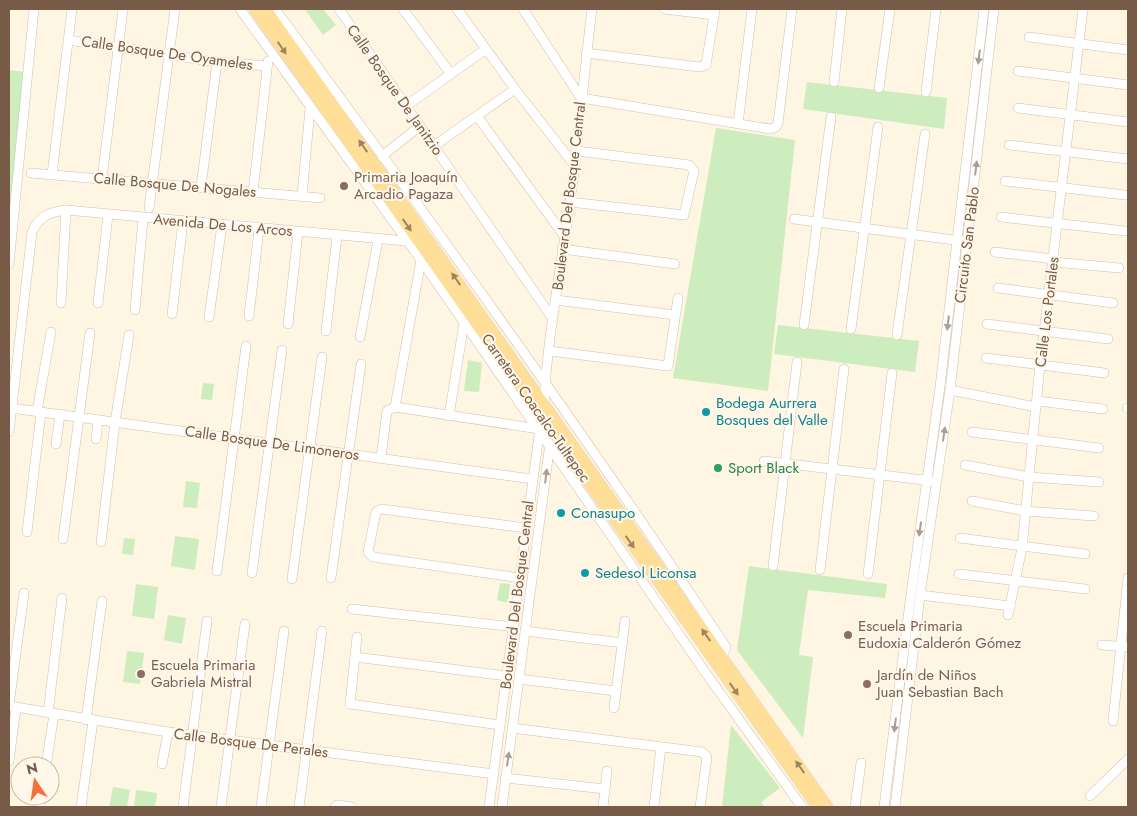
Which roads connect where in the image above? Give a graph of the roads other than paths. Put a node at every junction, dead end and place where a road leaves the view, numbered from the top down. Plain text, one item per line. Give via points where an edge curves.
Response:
1 (34, 9) edge
2 (72, 9) edge
3 (123, 9) edge
4 (175, 9) edge
5 (240, 9) edge
6 (254, 9) edge
7 (266, 9) edge
8 (275, 9) edge
9 (339, 9) edge
10 (403, 9) edge
11 (457, 9) edge
12 (522, 9) edge
13 (592, 9) edge
14 (664, 9) edge
15 (752, 9) edge
16 (792, 9) edge
17 (842, 9) edge
18 (890, 9) edge
19 (936, 9) edge
20 (984, 9) edge
21 (994, 9) edge
22 (1083, 9) edge
23 (715, 12) edge
24 (1029, 37) dead end
25 (68, 40) junction
26 (1080, 44) junction
27 (119, 47) junction
28 (486, 49) junction
29 (1128, 50) edge
30 (271, 51) junction
31 (586, 53) junction
32 (169, 54) junction
33 (217, 62) junction
34 (267, 66) junction
35 (1018, 71) dead end
36 (450, 73) junction
37 (1074, 80) junction
38 (834, 82) dead end
39 (1128, 85) edge
40 (879, 88) dead end
41 (515, 89) junction
42 (926, 92) dead end
43 (581, 98) junction
44 (406, 106) junction
45 (1018, 108) dead end
46 (310, 109) junction
47 (476, 116) junction
48 (1070, 116) junction
49 (832, 117) dead end
50 (1128, 122) edge
51 (738, 124) junction
52 (420, 126) junction
53 (878, 127) dead end
54 (925, 134) dead end
55 (1008, 145) dead end
56 (434, 146) junction
57 (577, 151) junction
58 (1066, 151) junction
59 (382, 156) junction
60 (1128, 159) edge
61 (575, 166) junction
62 (31, 173) dead end
63 (52, 174) junction
64 (102, 178) junction
65 (1005, 181) dead end
66 (152, 182) junction
67 (201, 187) junction
68 (1062, 188) junction
69 (253, 192) junction
70 (1125, 195) dead end
71 (302, 196) junction
72 (320, 198) dead end
73 (570, 202) junction
74 (149, 208) dead end
75 (66, 210) junction
76 (108, 214) junction
77 (1002, 217) dead end
78 (143, 218) junction
79 (794, 219) dead end
80 (183, 222) junction
81 (818, 222) junction
82 (1058, 224) junction
83 (222, 225) junction
84 (864, 228) junction
85 (259, 229) junction
86 (1125, 231) dead end
87 (298, 232) junction
88 (912, 234) junction
89 (337, 236) junction
90 (565, 237) junction
91 (378, 240) junction
92 (406, 241) junction
93 (963, 241) junction
94 (562, 248) junction
95 (995, 252) dead end
96 (421, 260) junction
97 (1054, 261) junction
98 (9, 264) edge
99 (675, 264) dead end
100 (1118, 268) dead end
101 (998, 288) dead end
102 (1049, 295) junction
103 (956, 297) junction
104 (678, 298) dead end
105 (556, 300) junction
106 (61, 303) dead end
107 (98, 303) dead end
108 (1112, 303) dead end
109 (135, 310) dead end
110 (172, 314) dead end
111 (675, 315) junction
112 (249, 316) dead end
113 (209, 317) dead end
114 (553, 319) junction
115 (464, 323) junction
116 (288, 324) dead end
117 (987, 324) dead end
118 (804, 325) dead end
119 (851, 330) dead end
120 (326, 331) dead end
121 (51, 332) dead end
122 (1045, 332) junction
123 (90, 333) dead end
124 (129, 335) dead end
125 (897, 335) dead end
126 (360, 337) dead end
127 (1108, 339) dead end
128 (246, 346) dead end
129 (282, 350) dead end
130 (550, 352) junction
131 (322, 357) dead end
132 (986, 358) dead end
133 (797, 362) dead end
134 (361, 364) dead end
135 (1040, 365) junction
136 (844, 369) dead end
137 (892, 373) dead end
138 (1104, 373) dead end
139 (545, 383) junction
140 (950, 390) junction
141 (1037, 404) junction
142 (395, 407) junction
143 (11, 408) junction
144 (544, 410) junction
145 (1104, 410) dead end
146 (39, 412) junction
147 (60, 414) junction
148 (450, 416) junction
149 (78, 417) junction
150 (98, 420) junction
151 (115, 422) junction
152 (544, 428) junction
153 (9, 432) edge
154 (972, 432) dead end
155 (234, 438) junction
156 (96, 439) dead end
157 (1034, 440) junction
158 (270, 443) junction
159 (56, 444) dead end
160 (550, 445) junction
161 (310, 448) junction
162 (1099, 448) dead end
163 (348, 454) junction
164 (381, 458) junction
165 (764, 461) dead end
166 (786, 465) junction
167 (965, 465) dead end
168 (833, 470) junction
169 (880, 476) junction
170 (1029, 476) junction
171 (532, 479) junction
172 (928, 481) junction
173 (938, 482) junction
174 (1099, 482) dead end
175 (972, 501) dead end
176 (529, 504) junction
177 (543, 506) junction
178 (1025, 511) junction
179 (1094, 516) dead end
180 (526, 528) junction
181 (27, 532) dead end
182 (960, 538) dead end
183 (63, 539) dead end
184 (101, 542) dead end
185 (1022, 548) junction
186 (917, 553) junction
187 (1085, 554) dead end
188 (926, 555) junction
189 (774, 566) dead end
190 (820, 570) dead end
191 (217, 571) dead end
192 (252, 573) dead end
193 (868, 574) dead end
194 (959, 574) dead end
195 (331, 578) dead end
196 (520, 578) junction
197 (1128, 578) edge
198 (292, 579) dead end
199 (1016, 581) junction
200 (1085, 589) dead end
201 (24, 593) dead end
202 (920, 595) junction
203 (62, 598) dead end
204 (102, 601) dead end
205 (352, 609) dead end
206 (207, 621) dead end
207 (625, 621) dead end
208 (245, 624) dead end
209 (514, 627) junction
210 (284, 630) dead end
211 (322, 631) dead end
212 (525, 631) junction
213 (357, 637) dead end
214 (622, 643) junction
215 (1102, 644) dead end
216 (1125, 647) edge
217 (355, 657) junction
218 (722, 657) junction
219 (507, 676) junction
220 (519, 679) junction
221 (616, 691) junction
222 (503, 704) junction
223 (515, 705) junction
224 (11, 707) edge
225 (614, 708) dead end
226 (51, 714) junction
227 (89, 720) junction
228 (1113, 721) dead end
229 (500, 725) junction
230 (512, 728) junction
231 (168, 732) junction
232 (192, 735) junction
233 (230, 740) junction
234 (269, 745) junction
235 (661, 747) junction
236 (307, 750) junction
237 (47, 756) edge
238 (1128, 759) edge
239 (9, 761) edge
240 (861, 763) dead end
241 (162, 764) dead end
242 (607, 771) dead end
243 (494, 774) junction
244 (506, 778) junction
245 (606, 789) junction
246 (1090, 796) dead end
247 (81, 807) edge
248 (183, 807) edge
249 (221, 807) edge
250 (261, 807) edge
251 (299, 807) edge
252 (334, 807) edge
253 (352, 807) edge
254 (489, 807) edge
255 (502, 807) edge
256 (603, 807) edge
257 (654, 807) edge
258 (700, 807) edge
259 (802, 807) edge
260 (817, 807) edge
261 (828, 807) edge
262 (855, 807) edge
263 (884, 807) edge
264 (895, 807) edge

1 - 98 street
2 - 25 street
3 - 27 street
4 - 32 street
5 - 30 street
6 -> 144 main road, Carretera Coacalco-Tultepec
144 -> 7 main road, Carretera Coacalco-Tultepec
8 - 59 street
9 - 44 street, Calle Bosque De Janitzio
10 - 36 street
11 - 28 street
12 - 43 street
13 - 31 street, Boulevard Del Bosque Central
14 - 23 street
15 - 51 street
16 - 51 street via 778,123 770,129
17 - 38 street
18 - 40 street
19 - 42 street
20 -> 93 street, Circuito San Pablo
93 -> 21 street, Circuito San Pablo
22 - 26 street, Calle Los Portales
23 - 31 street via 708,61 700,67
24 - 26 street
25 - 27 street, Calle Bosque De Oyameles
25 - 63 street
26 - 29 street
26 - 37 street, Calle Los Portales
27 - 32 street, Calle Bosque De Oyameles
27 - 64 street
28 - 36 street
28 - 41 street
30 - 34 street
30 - 46 street
31 - 43 street, Boulevard Del Bosque Central
32 - 33 street, Calle Bosque De Oyameles
32 - 66 street
33 - 34 street, Calle Bosque De Oyameles
33 - 67 street
34 - 69 street
35 - 37 street
36 - 44 street
37 - 39 street
37 - 48 street, Calle Los Portales
41 - 47 street
41 - 61 street
43 - 51 street
43 - 57 street, Boulevard Del Bosque Central
44 - 52 street, Calle Bosque De Janitzio
45 - 48 street
46 - 71 street
46 - 92 street
47 - 56 street
47 - 90 street
48 - 50 street
48 - 58 street, Calle Los Portales
49 - 81 street
52 - 56 street, Calle Bosque De Janitzio
52 - 59 street
53 - 84 street
54 - 88 street
55 - 58 street
56 - 114 street, Calle Bosque De Janitzio
57 - 61 street, Boulevard Del Bosque Central
57 - 73 street via 690,165 694,171 684,215
58 - 60 street
58 - 68 street, Calle Los Portales
59 - 139 street
61 - 73 street, Boulevard Del Bosque Central
62 - 63 street, Calle Bosque De Nogales
63 - 64 street, Calle Bosque De Nogales
64 - 66 street, Calle Bosque De Nogales
65 - 68 street
66 - 67 street, Calle Bosque De Nogales
66 - 74 street
67 - 69 street, Calle Bosque De Nogales
68 - 70 street
68 - 82 street, Calle Los Portales
69 - 71 street, Calle Bosque De Nogales
71 - 72 street, Calle Bosque De Nogales
73 - 90 street, Boulevard Del Bosque Central
75 - 76 street, Avenida De Los Arcos
75 - 106 street
75 - 143 street, Avenida De Los Arcos via 41,218 32,232
76 - 78 street, Avenida De Los Arcos
76 - 107 street
77 - 82 street
78 - 80 street, Avenida De Los Arcos
78 - 109 street
79 - 81 street
80 - 83 street, Avenida De Los Arcos
80 - 110 street
81 - 84 street
81 - 118 street
82 - 86 street
82 - 97 street, Calle Los Portales
83 - 85 street, Avenida De Los Arcos
83 - 113 street
84 - 88 street
84 - 119 street
85 - 87 street, Avenida De Los Arcos
85 - 112 street
87 - 89 street, Avenida De Los Arcos
87 - 116 street
88 - 93 street
88 - 125 street
89 - 91 street, Avenida De Los Arcos
89 - 120 street
90 - 94 street, Boulevard Del Bosque Central
91 - 92 street, Avenida De Los Arcos
91 - 126 street
92 - 96 street
93 - 103 street, Circuito San Pablo
94 - 99 street
94 - 105 street, Boulevard Del Bosque Central
95 - 97 street
96 - 115 street
96 - 142 street
97 - 100 street
97 - 102 street, Calle Los Portales
101 - 102 street
102 - 108 street
102 - 122 street, Calle Los Portales
103 - 140 street, Circuito San Pablo
103 -> 172 street, Circuito San Pablo
104 - 111 street
105 - 111 street
105 - 114 street, Boulevard Del Bosque Central
111 - 130 street via 666,366
114 - 130 street, Boulevard Del Bosque Central
115 - 148 street
115 - 152 street
117 - 122 street
121 - 146 street
122 - 127 street
122 - 135 street, Calle Los Portales
123 - 149 street
124 - 151 street
128 - 155 street
129 - 158 street
130 - 139 street, Boulevard Del Bosque Central
131 - 161 street
132 - 135 street
133 - 166 street
134 - 163 street
135 - 138 street
135 - 141 street, Calle Los Portales
136 - 168 street
137 - 169 street
139 - 144 street, Boulevard Del Bosque Central
139 - 218 street via 726,647
140 - 141 street
173 -> 140 street, Circuito San Pablo
141 - 145 street
141 - 157 street, Calle Los Portales
142 - 148 street
142 - 164 street via 387,411
143 - 146 street, Calle Bosque De Limoneros
143 - 153 street
144 - 152 main road, Carretera Coacalco-Tultepec
218 -> 144 main road, Carretera Coacalco-Tultepec
146 - 147 street, Calle Bosque De Limoneros
146 - 181 street
147 - 149 street, Calle Bosque De Limoneros
147 - 159 street
148 - 152 street
149 - 150 street, Calle Bosque De Limoneros
149 - 183 street
150 - 151 street, Calle Bosque De Limoneros
150 - 156 street
151 - 155 street, Calle Bosque De Limoneros
151 - 184 street
152 - 160 street, Boulevard Del Bosque Central
152 - 171 street, Boulevard Del Bosque Central
152 -> 260 main road, Carretera Coacalco-Tultepec
154 - 157 street
155 - 158 street, Calle Bosque De Limoneros
155 - 191 street
157 - 162 street
157 - 170 street, Calle Los Portales
158 - 161 street, Calle Bosque De Limoneros
158 - 192 street
177 -> 160 street, Boulevard Del Bosque Central
160 - 259 street
161 - 163 street, Calle Bosque De Limoneros
161 - 198 street
163 - 164 street, Calle Bosque De Limoneros
163 - 195 street
164 - 171 street, Calle Bosque De Limoneros
165 - 166 street
166 - 168 street
166 - 189 street
167 - 170 street
168 - 169 street
168 - 190 street
169 - 172 street
169 - 193 street
170 - 174 street
170 - 178 street, Calle Los Portales
171 - 176 street, Boulevard Del Bosque Central
172 - 173 street
172 -> 186 street, Circuito San Pablo
173 - 188 street, Circuito San Pablo
175 - 178 street
176 - 177 street
176 - 180 street, Boulevard Del Bosque Central
177 - 212 street, Boulevard Del Bosque Central
178 - 179 street
178 - 185 street, Calle Los Portales
180 - 196 street, Boulevard Del Bosque Central
180 - 196 street via 381,509 376,512 368,552 373,558
182 - 185 street
185 - 187 street
185 - 199 street, Calle Los Portales
186 - 188 street
186 -> 263 street, Circuito San Pablo
188 - 202 street, Circuito San Pablo
194 - 199 street
196 - 209 street, Boulevard Del Bosque Central
197 - 216 street
199 - 200 street
199 - 202 street, Calle Los Portales via 1009,610
201 - 224 street
202 - 264 street, Circuito San Pablo
203 - 226 street
204 - 227 street
205 - 209 street
206 - 232 street
207 - 214 street
208 - 233 street
209 - 219 street, Boulevard Del Bosque Central
210 - 234 street
211 - 236 street
212 - 214 street
212 - 220 street, Boulevard Del Bosque Central
213 - 217 street
214 - 221 street
215 - 216 street
216 - 228 street
217 - 219 street
217 - 229 street via 349,702 353,706
261 -> 218 main road, Carretera Coacalco-Tultepec
219 - 222 street, Boulevard Del Bosque Central
220 - 221 street
220 - 223 street, Boulevard Del Bosque Central
221 - 225 street
222 - 223 street
222 - 229 street, Boulevard Del Bosque Central
223 - 230 street, Boulevard Del Bosque Central
224 - 226 street, Calle Bosque De Perales
224 - 239 street
226 - 227 street, Calle Bosque De Perales
226 - 237 street
227 - 231 street, Calle Bosque De Perales
227 - 247 street
229 - 243 street, Boulevard Del Bosque Central
230 - 235 street
244 -> 230 street, Boulevard Del Bosque Central
231 - 232 street, Calle Bosque De Perales
231 - 241 street
232 - 233 street, Calle Bosque De Perales
232 - 248 street
233 - 234 street, Calle Bosque De Perales
233 - 249 street
234 - 236 street, Calle Bosque De Perales
234 - 250 street
235 - 257 street
235 - 258 street via 705,754
236 - 243 street, Calle Bosque De Perales
236 - 251 street
238 - 246 street
240 - 262 street
242 - 245 street
243 - 254 street, Boulevard Del Bosque Central
244 - 245 street
244 - 255 street, Boulevard Del Bosque Central
245 - 256 street
252 - 253 street

